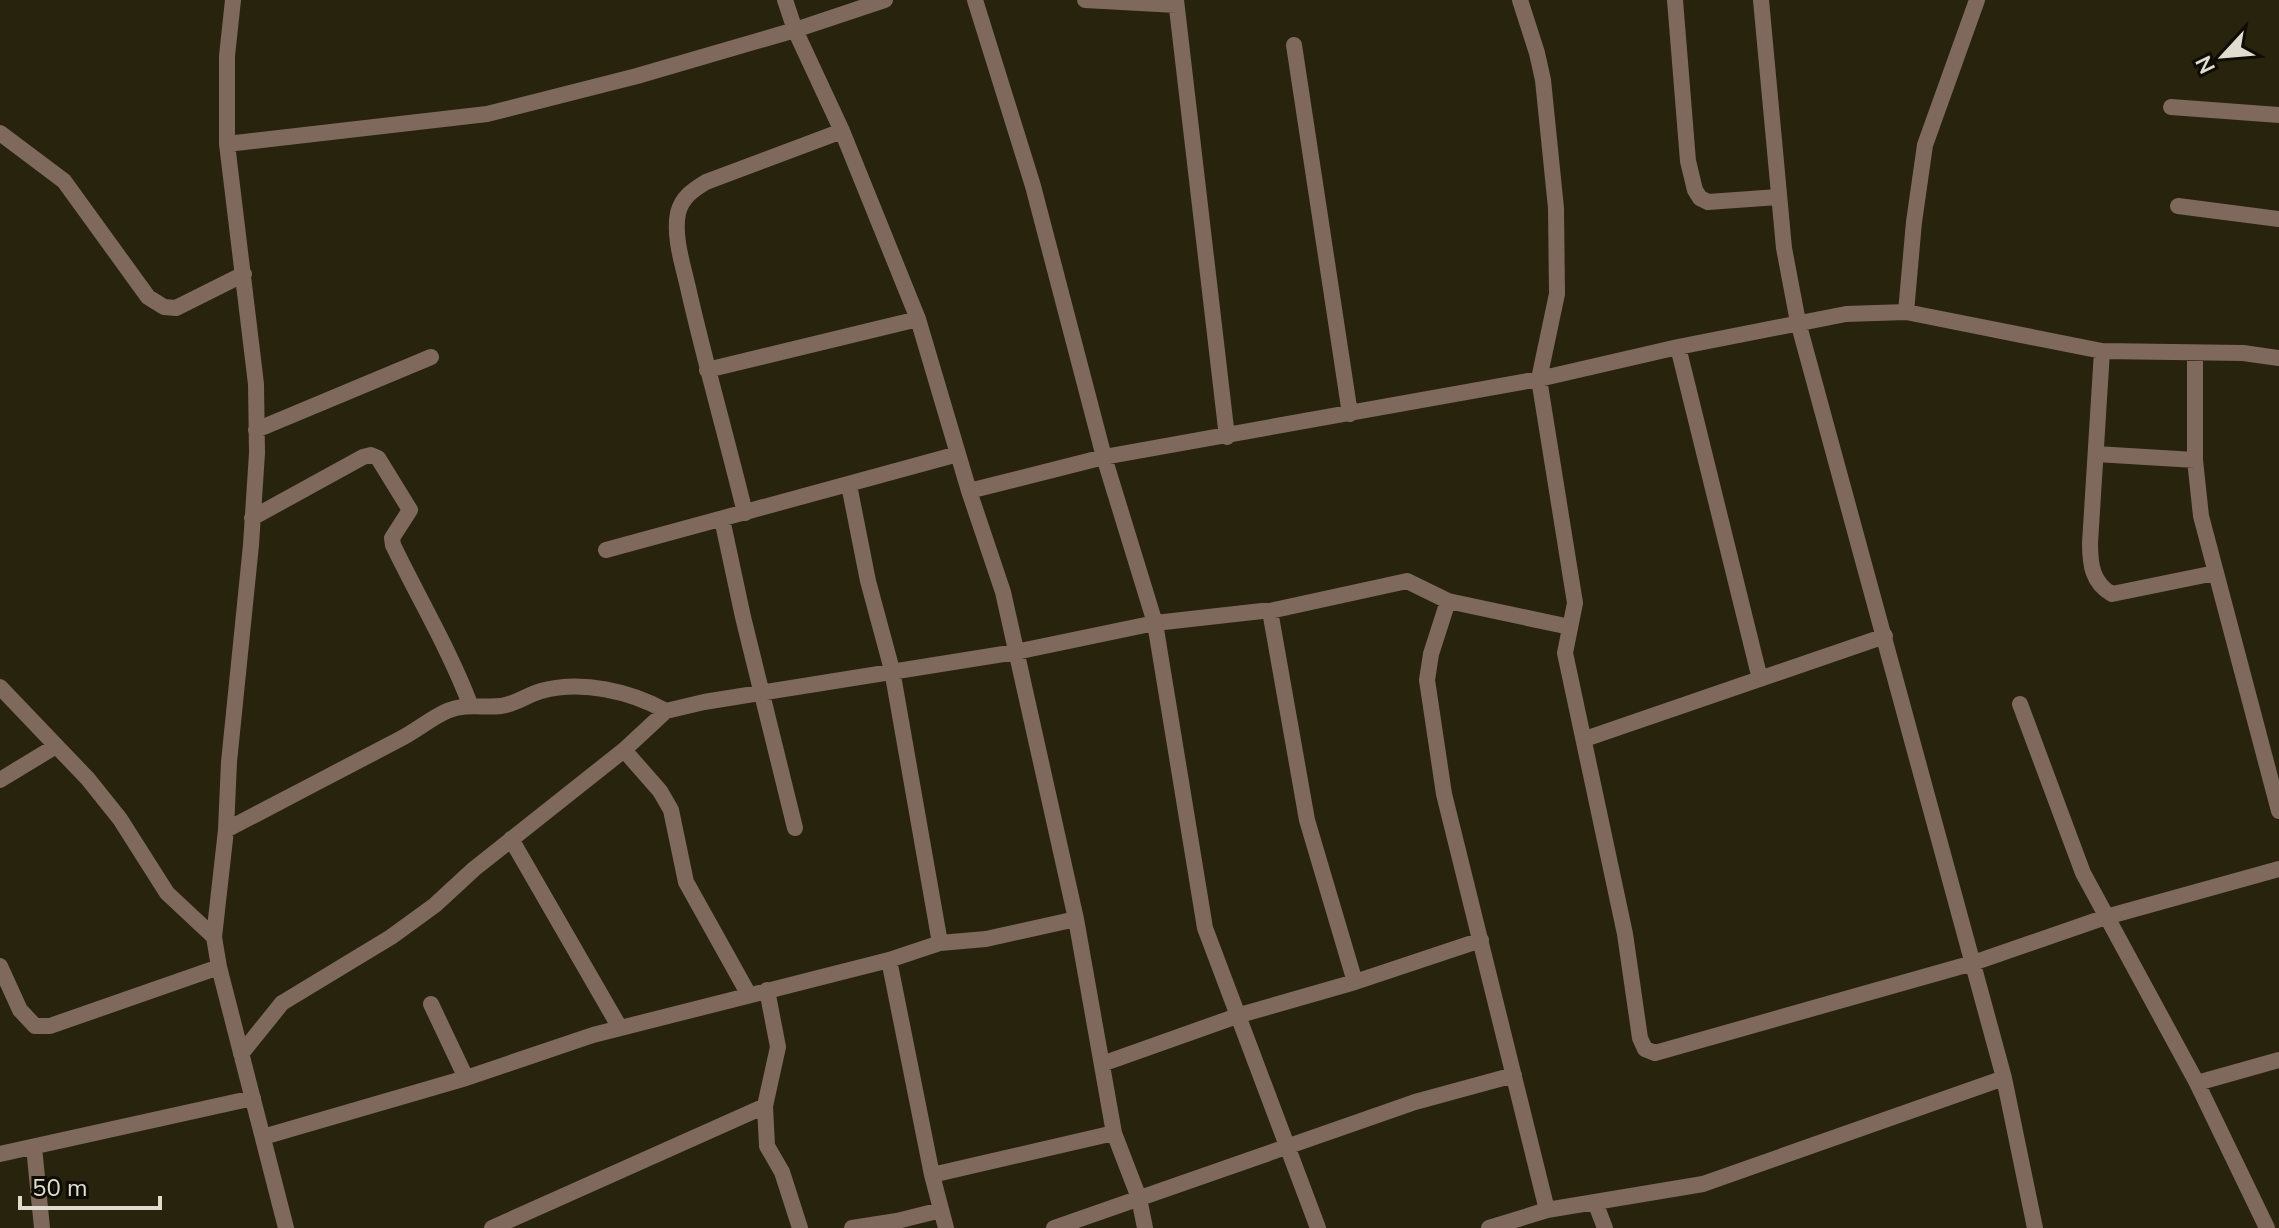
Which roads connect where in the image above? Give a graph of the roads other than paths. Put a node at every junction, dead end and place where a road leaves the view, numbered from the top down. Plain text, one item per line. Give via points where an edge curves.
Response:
1 (233, 0) edge
2 (785, 0) edge
3 (885, 0) edge
4 (975, 0) edge
5 (1085, 0) edge
6 (1520, 0) edge
7 (1675, 0) edge
8 (1761, 0) edge
9 (1977, 0) edge
10 (1176, 3) edge
11 (795, 30) junction
12 (1294, 45) dead end
13 (2171, 107) dead end
14 (2279, 115) edge
15 (842, 131) junction
16 (0, 133) edge
17 (227, 144) junction
18 (1778, 197) junction
19 (2178, 206) dead end
20 (2279, 219) edge
21 (244, 274) junction
22 (1906, 312) junction
23 (918, 319) junction
24 (1798, 322) junction
25 (1678, 347) junction
26 (2102, 351) junction
27 (2195, 354) junction
28 (431, 357) dead end
29 (2279, 358) edge
30 (707, 370) junction
31 (1539, 379) junction
32 (1350, 414) junction
33 (256, 430) junction
34 (1227, 437) junction
35 (958, 454) junction
36 (2096, 454) junction
37 (1104, 457) junction
38 (2195, 460) junction
39 (849, 485) junction
40 (969, 491) junction
41 (745, 513) junction
42 (252, 518) junction
43 (722, 519) junction
44 (606, 550) dead end
45 (2215, 573) junction
46 (1448, 601) junction
47 (1270, 611) junction
48 (1155, 623) junction
49 (1570, 627) junction
50 (1885, 636) junction
51 (1016, 652) junction
52 (892, 670) junction
53 (1760, 679) junction
54 (0, 687) edge
55 (763, 694) junction
56 (470, 704) junction
57 (2020, 704) dead end
58 (666, 711) junction
59 (1585, 739) junction
60 (56, 746) junction
61 (624, 750) junction
62 (0, 780) edge
63 (2279, 811) edge
64 (795, 828) dead end
65 (226, 830) junction
66 (511, 839) junction
67 (2279, 869) edge
68 (2106, 917) junction
69 (1076, 919) junction
70 (214, 937) junction
71 (1481, 940) junction
72 (940, 943) junction
73 (889, 960) junction
74 (1973, 963) junction
75 (0, 966) edge
76 (219, 967) junction
77 (1355, 982) junction
78 (767, 990) junction
79 (749, 995) junction
80 (431, 1004) dead end
81 (1240, 1015) junction
82 (620, 1028) junction
83 (241, 1054) junction
84 (2279, 1060) edge
85 (1102, 1064) junction
86 (1514, 1075) junction
87 (466, 1078) junction
88 (2004, 1078) junction
89 (2197, 1083) junction
90 (253, 1098) junction
91 (765, 1106) junction
92 (1114, 1133) junction
93 (263, 1137) junction
94 (1286, 1146) junction
95 (34, 1147) junction
96 (0, 1154) edge
97 (932, 1175) junction
98 (1139, 1198) junction
99 (1595, 1202) junction
100 (941, 1210) junction
101 (1547, 1210) junction
102 (42, 1228) edge
103 (286, 1228) edge
104 (492, 1228) edge
105 (800, 1228) edge
106 (852, 1228) edge
107 (946, 1228) edge
108 (1054, 1228) edge
109 (1145, 1228) edge
110 (1318, 1228) edge
111 (1489, 1228) edge
112 (1605, 1228) edge
113 (2035, 1228) edge
114 (2267, 1228) edge

1 - 17 street
2 - 11 street
3 - 11 street
4 - 37 street via 1033,186
5 - 10 street
6 - 31 street via 1543,80 1559,267 1554,318
7 - 18 street via 1695,190 1708,202
8 - 18 street
9 - 22 street via 1925,145
10 - 34 street
11 - 15 street
11 - 17 street via 487,114
12 - 32 street
13 - 14 street
15 - 23 street
15 - 30 street via 706,182 683,201 678,215 680,248
16 - 21 street via 64,181 148,297 164,307 176,308
17 - 21 street
18 - 24 street
19 - 20 street
21 - 33 street
22 - 24 street
22 - 26 street
23 - 30 street
23 - 35 street
24 - 25 street
24 - 50 street
25 - 31 street
25 - 53 street
26 - 27 street
26 - 36 street
27 - 29 street
27 - 38 street
28 - 33 street
30 - 41 street
31 - 32 street
31 - 49 street via 1575,603
32 - 34 street
33 - 42 street
34 - 37 street
35 - 39 street
35 - 40 street
36 - 38 street
36 - 45 street via 2090,556 2092,571 2105,590 2112,594
37 - 40 street
37 - 48 street
38 - 45 street
39 - 41 street
39 - 52 street
40 - 51 street via 1003,592
41 - 43 street
42 - 56 street via 363,457 378,458 410,510 393,545 444,641
42 - 65 street
43 - 44 street
43 - 55 street
45 - 63 street
46 - 47 street via 1407,581
46 - 49 street
46 - 71 street via 1427,680 1444,794
47 - 48 street
47 - 77 street via 1307,820
48 - 51 street
48 - 81 street via 1205,928
49 - 59 street via 1565,653
50 - 53 street
50 - 74 street
51 - 52 street
51 - 69 street
52 - 55 street
52 - 72 street
53 - 59 street
54 - 60 street
55 - 58 street
55 - 64 street
56 - 58 street via 498,706 540,691 585,688 613,690
56 - 65 street via 447,711
57 - 68 street via 2069,841
58 - 61 street
59 - 74 street via 1645,1049 1655,1053
60 - 62 street
60 - 70 street via 107,801 167,893
61 - 66 street
61 - 79 street via 671,810 686,882
65 - 70 street
66 - 82 street
66 - 83 street via 391,937 282,1003
67 - 68 street
68 - 74 street
68 - 89 street
69 - 72 street via 986,939
69 - 85 street
70 - 76 street
71 - 77 street
71 - 86 street
72 - 73 street
73 - 78 street
73 - 97 street
74 - 88 street
75 - 76 street via 20,1010 35,1026 50,1026
76 - 83 street
77 - 81 street
78 - 79 street
78 - 91 street via 778,1047
79 - 82 street
80 - 87 street
81 - 85 street
81 - 94 street
82 - 87 street
83 - 90 street
84 - 89 street
85 - 92 street
86 - 94 street
86 - 101 street
87 - 93 street
88 - 99 street via 1735,1175
88 - 113 street
89 - 114 street
90 - 93 street
90 - 95 street
91 - 104 street
91 - 105 street via 767,1146 782,1172
92 - 97 street
92 - 98 street
93 - 103 street
94 - 98 street
94 - 110 street
95 - 96 street
95 - 102 street
97 - 100 street
98 - 108 street
98 - 109 street
99 - 101 street
99 - 112 street
100 - 106 street
100 - 107 street
101 - 111 street

